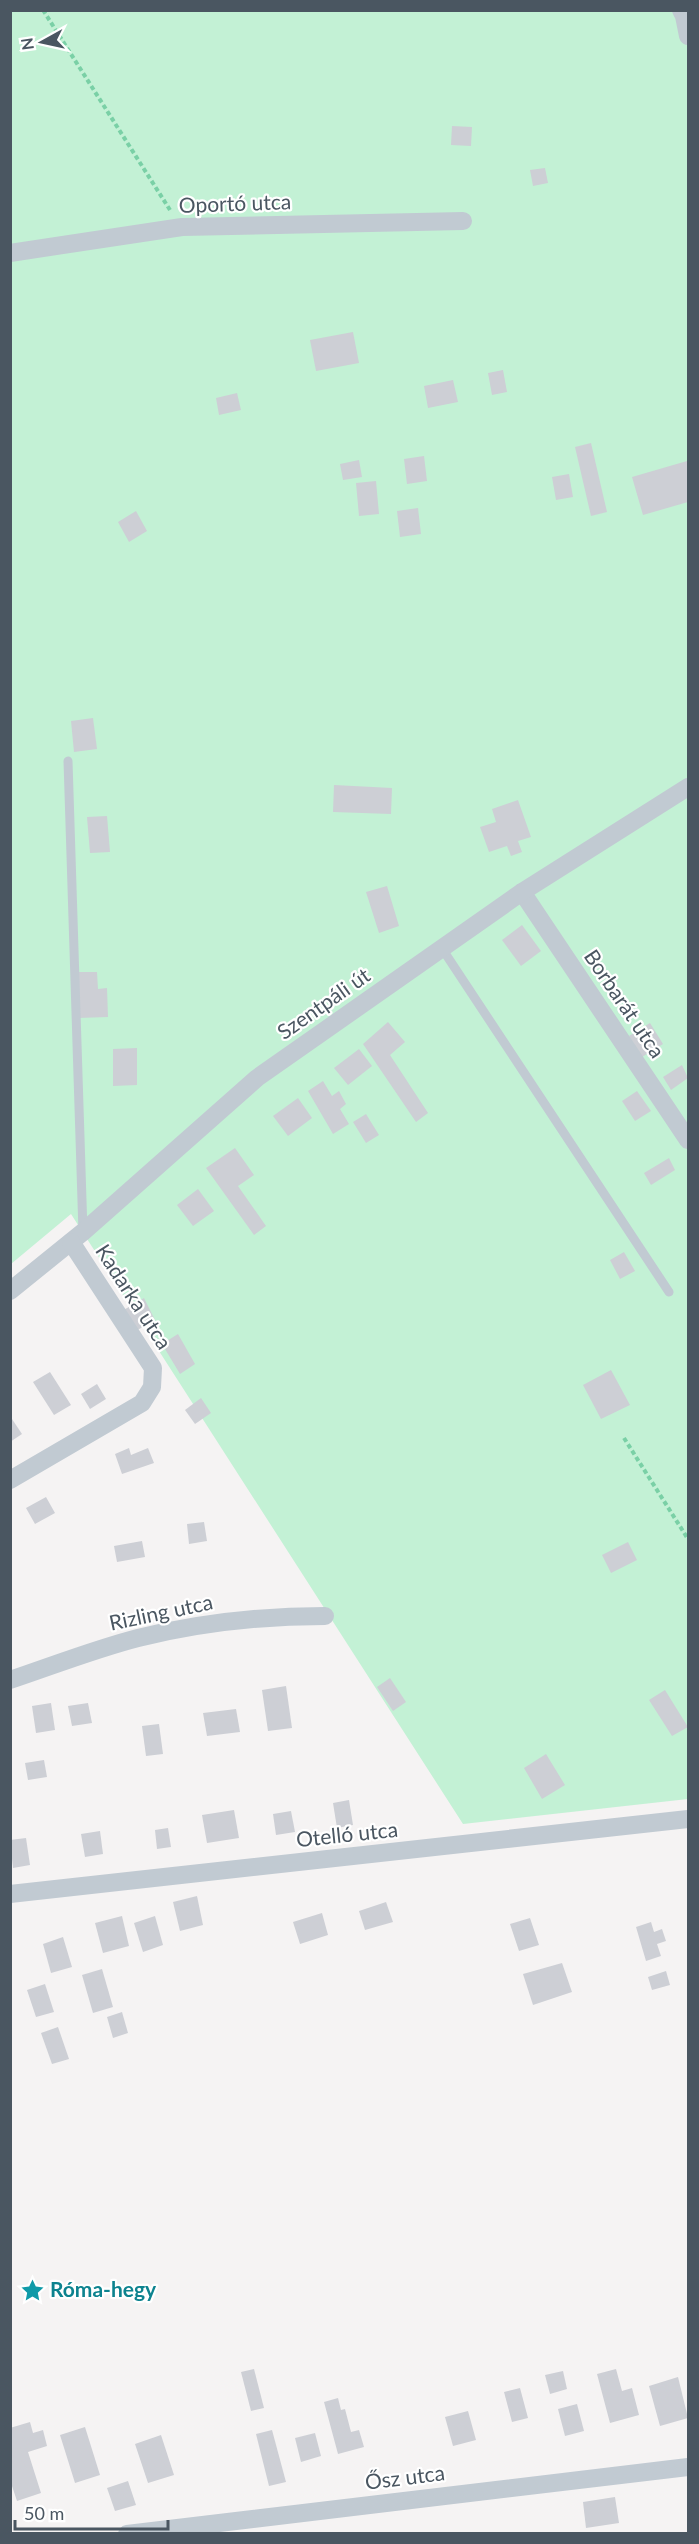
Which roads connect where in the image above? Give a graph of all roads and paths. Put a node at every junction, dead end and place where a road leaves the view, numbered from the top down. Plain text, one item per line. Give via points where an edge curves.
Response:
1 (43, 10) edge
2 (681, 10) edge
3 (688, 36) edge
4 (463, 221) dead end
5 (182, 227) junction
6 (10, 253) edge
7 (68, 761) dead end
8 (688, 788) edge
9 (522, 892) junction
10 (443, 950) junction
11 (688, 1140) edge
12 (77, 1237) junction
13 (10, 1291) edge
14 (669, 1292) dead end
15 (624, 1438) dead end
16 (10, 1480) edge
17 (688, 1539) edge
18 (325, 1616) dead end
19 (10, 1680) edge
20 (688, 1819) edge
21 (10, 1894) edge
22 (688, 2467) edge
23 (127, 2534) edge

1 - 5 path
2 - 3 street
4 - 5 street, Oportó utca
5 - 6 street, Oportó utca
7 - 12 lane
8 - 9 street, Szentpáli út
9 - 10 street, Szentpáli út
9 - 11 street, Borbarát utca
10 - 12 street, Szentpáli út via 257,1078
10 - 14 lane
12 - 13 street, Szentpáli út
12 - 16 street, Kadarka utca via 153,1368 152,1387 142,1403
15 - 17 path
18 - 19 street, Rizling utca via 258,1618 137,1638
20 - 21 street, Otelló utca
22 - 23 street, Ősz utca

